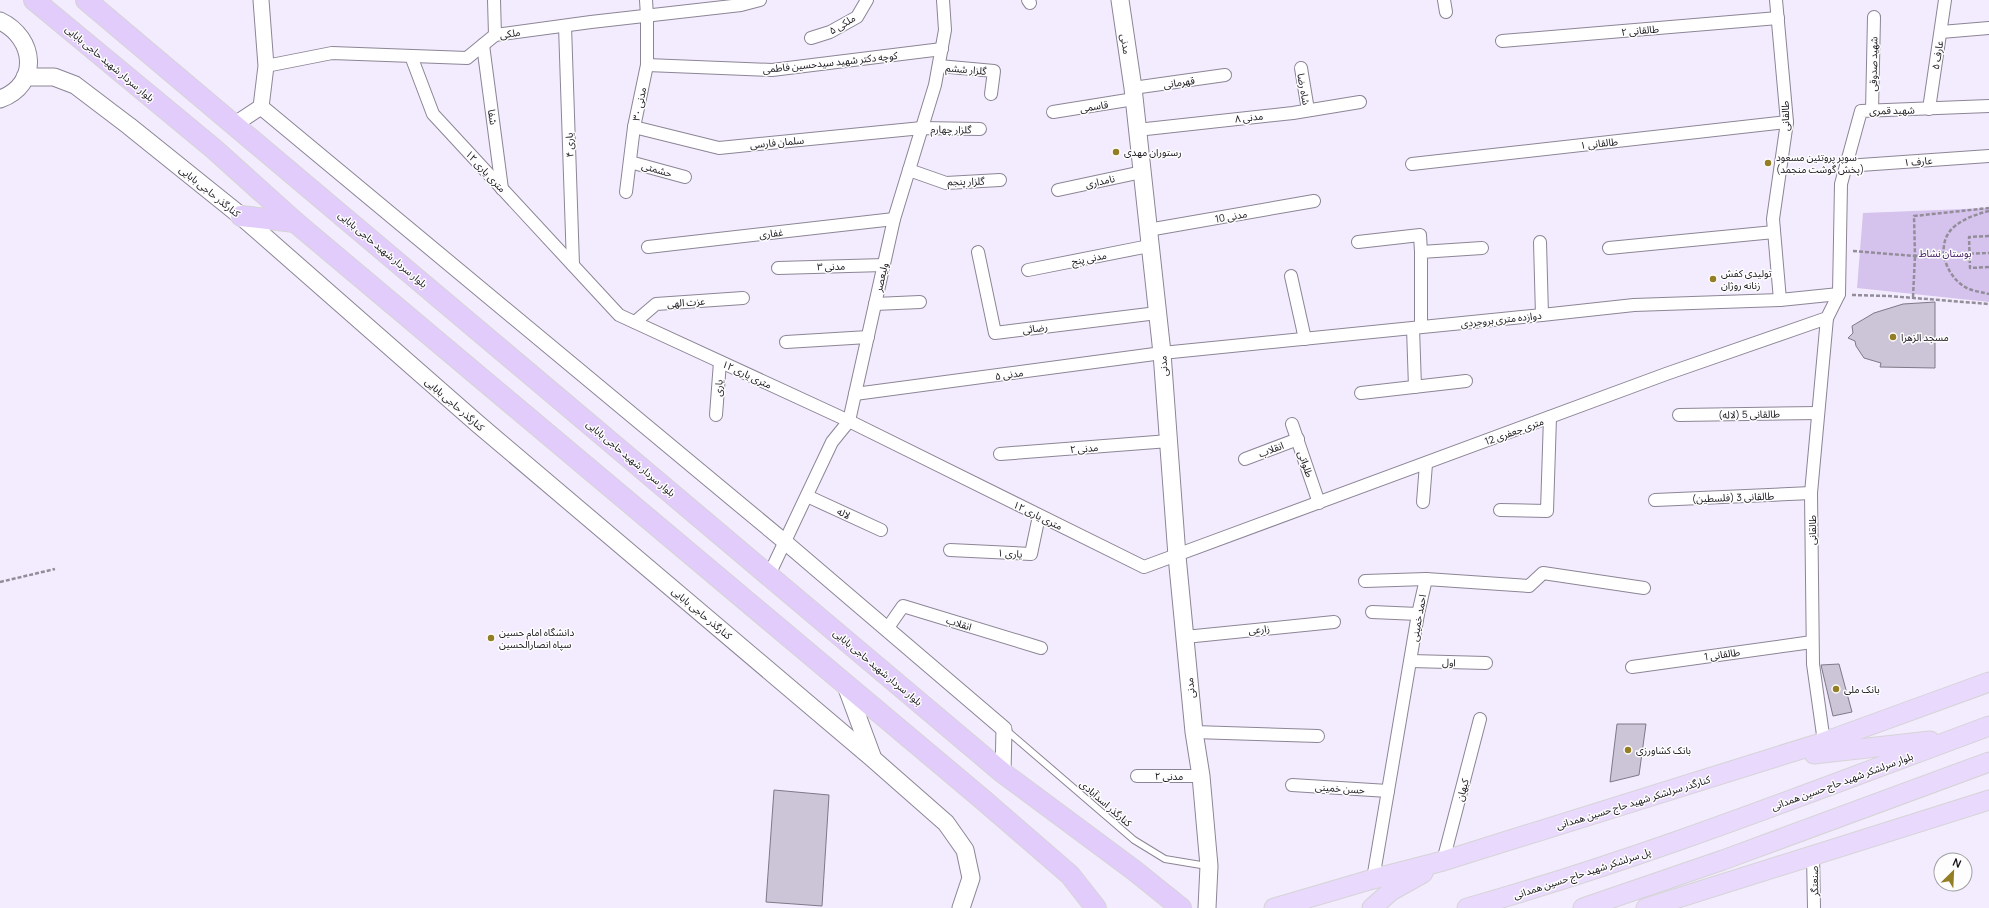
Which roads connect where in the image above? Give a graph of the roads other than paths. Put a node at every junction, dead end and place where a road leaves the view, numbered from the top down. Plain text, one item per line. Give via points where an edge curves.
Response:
1 (34, 0) edge
2 (86, 0) edge
3 (261, 0) edge
4 (494, 0) edge
5 (646, 0) edge
6 (760, 0) edge
7 (867, 0) edge
8 (943, 0) edge
9 (1120, 0) edge
10 (1776, 0) edge
11 (1945, 0) edge
12 (741, 3) edge
13 (647, 16) junction
14 (1874, 17) dead end
15 (1778, 18) junction
16 (0, 20) edge
17 (565, 26) junction
18 (1989, 28) edge
19 (1941, 32) junction
20 (495, 35) junction
21 (811, 38) dead end
22 (1502, 41) dead end
23 (483, 45) junction
24 (942, 48) junction
25 (411, 56) junction
26 (646, 65) junction
27 (266, 66) junction
28 (939, 66) junction
29 (1301, 68) dead end
30 (1226, 75) dead end
31 (25, 77) junction
32 (1134, 93) junction
33 (991, 94) dead end
34 (0, 99) edge
35 (1360, 102) dead end
36 (1989, 106) edge
37 (261, 107) junction
38 (1929, 109) junction
39 (1308, 110) junction
40 (1872, 111) junction
41 (1053, 112) dead end
42 (1787, 122) junction
43 (235, 124) junction
44 (634, 127) junction
45 (922, 128) junction
46 (980, 129) dead end
47 (1137, 130) junction
48 (1989, 156) edge
49 (630, 162) junction
50 (1412, 164) dead end
51 (1846, 166) junction
52 (909, 170) junction
53 (1142, 172) junction
54 (685, 177) dead end
55 (1000, 180) dead end
56 (502, 189) junction
57 (1058, 190) dead end
58 (626, 192) dead end
59 (1314, 201) dead end
60 (241, 216) junction
61 (894, 219) junction
62 (295, 222) junction
63 (1774, 232) junction
64 (1148, 238) junction
65 (1358, 242) dead end
66 (1540, 242) dead end
67 (648, 247) dead end
68 (1482, 248) dead end
69 (1609, 248) dead end
70 (978, 252) dead end
71 (1421, 252) junction
72 (573, 265) junction
73 (884, 265) junction
74 (778, 268) dead end
75 (1028, 270) dead end
76 (1291, 276) dead end
77 (1840, 294) junction
78 (743, 298) dead end
79 (1780, 300) junction
80 (920, 302) dead end
81 (875, 304) junction
82 (1158, 313) junction
83 (1542, 315) junction
84 (1827, 318) junction
85 (635, 322) junction
86 (1417, 328) junction
87 (868, 337) junction
88 (1305, 339) junction
89 (786, 342) dead end
90 (1162, 353) junction
91 (720, 362) junction
92 (1466, 381) dead end
93 (1415, 387) junction
94 (1361, 392) dead end
95 (855, 394) junction
96 (1818, 413) junction
97 (716, 415) dead end
98 (1679, 415) dead end
99 (1550, 417) junction
100 (849, 421) junction
101 (1292, 424) dead end
102 (1298, 439) junction
103 (1169, 441) junction
104 (1000, 454) dead end
105 (1245, 459) dead end
106 (1426, 464) junction
107 (1811, 493) junction
108 (807, 496) junction
109 (1655, 500) dead end
110 (1423, 502) dead end
111 (1319, 503) junction
112 (1500, 510) dead end
113 (1039, 516) junction
114 (881, 530) dead end
115 (785, 542) junction
116 (950, 550) dead end
117 (1177, 556) junction
118 (769, 575) junction
119 (1426, 579) junction
120 (1365, 581) dead end
121 (1644, 588) dead end
122 (1372, 612) dead end
123 (1418, 614) junction
124 (1334, 622) dead end
125 (827, 624) junction
126 (887, 629) junction
127 (1185, 637) junction
128 (1812, 642) junction
129 (1041, 648) dead end
130 (805, 649) junction
131 (1411, 661) junction
132 (1486, 663) dead end
133 (1632, 667) dead end
134 (845, 682) junction
135 (1989, 682) edge
136 (1480, 719) dead end
137 (1989, 726) edge
138 (1004, 729) junction
139 (1194, 732) junction
140 (1318, 736) dead end
141 (1954, 739) junction
142 (1824, 742) junction
143 (872, 758) junction
144 (1771, 759) junction
145 (1989, 762) edge
146 (1003, 772) junction
147 (1137, 776) dead end
148 (1201, 776) junction
149 (1292, 785) dead end
150 (1388, 791) junction
151 (1896, 798) junction
152 (1989, 800) edge
153 (1696, 835) joint
154 (1857, 841) junction
155 (1813, 854) junction
156 (1443, 861) junction
157 (1209, 866) junction
158 (1374, 879) junction
159 (961, 908) edge
160 (1096, 908) edge
161 (1182, 908) edge
162 (1207, 908) edge
163 (1274, 908) edge
164 (1372, 908) edge
165 (1467, 908) edge
166 (1583, 908) edge
167 (1646, 908) edge
168 (1814, 908) edge

1 - 62 highway, بلوار سردار شهید حاجی بابایی via 214,149
2 - 43 highway, بلوار سردار شهید حاجی بابایی
3 - 27 street
4 - 20 street
5 - 13 street, مدنی ۳۰
6 - 12 street, ملکی
7 - 21 street, ملکی ۵ via 857,17 830,32
8 - 24 street, ولیعصر via 945,30
9 - 32 main road, مدنی
10 - 15 street, طالقانی
11 - 19 street, عارف ۵
12 - 13 street, ملکی
13 - 17 street, ملکی
13 - 26 street, مدنی ۳۰
14 - 40 street, شهید صدوقی
15 - 22 street, طالقانی ۲
15 - 42 street, طالقانی
16 - 31 main road via 21,36 27,49
17 - 20 street, ملکی
17 - 72 street, یاری ۴
18 - 19 street
19 - 38 street, عارف ۵
20 - 23 street, ملکی
23 - 25 street, ملکی via 467,58
23 - 56 street, شفا
24 - 26 street, کوچه دکتر شهید سیدحسین فاطمی via 772,70
24 - 28 street, ولیعصر
25 - 27 street, ملکی via 332,54
25 - 56 street, ۱۲ متری یاری via 433,114
26 - 44 street, مدنی ۳۰
27 - 37 street
28 - 33 street, گلزار ششم via 994,71
28 - 45 street, ولیعصر
29 - 39 street, شاه رضا
30 - 32 street, قهرمانی
31 - 34 main road via 18,88
31 - 60 main road, کنارگذر حاجی بابایی via 54,77 75,85
32 - 41 street, قاسمی
32 - 47 main road, مدنی
35 - 39 street, مدنی ۸
36 - 38 street, شهید قمری
37 - 43 street
37 - 115 street
38 - 40 street, شهید قمری
39 - 47 street, مدنی ۸
40 - 51 street, شهید قمری via 1861,111
42 - 50 street, طالقانی ۱
42 - 63 street, طالقانی via 1773,219
43 - 118 highway, بلوار سردار شهید حاجی بابایی
44 - 45 street, سلمان فارسی via 719,148
44 - 49 street, مدنی ۳۰
45 - 46 street, گلزار چهارم
45 - 52 street, ولیعصر
47 - 53 main road, مدنی
48 - 51 street, عارف ۱
49 - 54 street, حشمتی
49 - 58 street, مدنی ۳۰
51 - 77 street, شهید قمری via 1842,184
52 - 55 street, گلزار پنجم via 946,183
52 - 61 street, ولیعصر
53 - 57 street, نامداری
53 - 64 main road, مدنی
56 - 72 street, ۱۲ متری یاری
59 - 64 street, مدنی 10
60 - 62 highway
60 - 143 main road, کنارگذر حاجی بابایی via 478,424
61 - 67 street, غفاری
61 - 73 street, ولیعصر
62 - 130 highway, بلوار سردار شهید حاجی بابایی
63 - 69 street
63 - 79 street, طالقانی
64 - 75 street, مدنی پنج
64 - 82 main road, مدنی
65 - 71 street via 1420,235
66 - 83 street
68 - 71 street
70 - 82 street, رضائی via 995,333
71 - 86 street
72 - 85 street, ۱۲ متری یاری via 619,315
73 - 74 street, مدنی ۳
73 - 81 street, ولیعصر
76 - 88 street
77 - 79 street, دوازده متری بروجردی
77 - 84 street
78 - 85 street, عزت الهی via 656,304
79 - 83 street, دوازده متری بروجردی via 1634,306
80 - 81 street
81 - 87 street, ولیعصر
82 - 90 main road, مدنی
83 - 86 street, دوازده متری بروجردی
84 - 96 street, طالقانی
84 - 99 street, 12 متری جعفری
85 - 91 street, ۱۲ متری یاری
86 - 88 street, دوازده متری بروجردی
86 - 93 street
87 - 89 street
87 - 95 street, ولیعصر
88 - 90 street, دوازده متری بروجردی
90 - 95 street, مدنی ۵
90 - 103 main road, مدنی
91 - 97 street, یاری
91 - 100 street, ۱۲ متری یاری
92 - 93 street
93 - 94 street
95 - 100 street, ولیعصر
96 - 98 street, طالقانی 5 (لاله)
96 - 107 street, طالقانی
99 - 106 street, 12 متری جعفری
99 - 112 street via 1547,511
100 - 108 street, ولیعصر via 832,442
100 - 113 street, ۱۲ متری یاری
101 - 102 street, طلواتی
102 - 105 street, انقلاب
102 - 111 street, طلواتی
103 - 104 street, مدنی ۲
103 - 117 main road, مدنی
106 - 110 street
106 - 111 street, 12 متری جعفری
107 - 109 street, طالقانی 3 (فلسطین)
107 - 128 street, طالقانی
108 - 114 street, لاله
108 - 115 street, ولیعصر
111 - 117 street, 12 متری جعفری
113 - 116 street, یاری ۱ via 1031,554
113 - 117 street, ۱۲ متری یاری via 1144,567
115 - 118 street, ولیعصر
115 - 126 street
117 - 127 main road, مدنی
118 - 125 highway, بلوار سردار شهید حاجی بابایی
119 - 120 street
119 - 121 street via 1529,586 1543,573
119 - 123 street, احمد خمینی
122 - 123 street
123 - 131 street, احمد خمینی
124 - 127 street, زارعی
125 - 130 highway
125 - 146 highway, بلوار سردار شهید حاجی بابایی
126 - 129 street, انقلاب via 903,606
126 - 138 street
127 - 139 main road, مدنی
128 - 133 street, طالقانی 1
128 - 142 street, طالقانی
130 - 134 highway, بلوار سردار شهید حاجی بابایی
131 - 132 street, اول
131 - 150 street, احمد خمینی
134 - 143 main road
134 - 160 highway, بلوار سردار شهید حاجی بابایی via 1070,875
135 - 142 main road, کنارگذر سرلشکر شهید حاج حسین همدانی
136 - 156 street, کیهان
137 - 141 main road, بلوار سرلشکر شهید حاج حسین همدانی
138 - 146 street
138 - 157 lane, کنارگذر اسدآبادی via 1134,840 1165,859
139 - 140 street
139 - 148 main road, مدنی
141 - 144 main road
141 - 153 main road, بلوار سرلشکر شهید حاج حسین همدانی
142 - 144 main road, کنارگذر سرلشکر شهید حاج حسین همدانی
143 - 159 main road, کنارگذر حاجی بابایی via 946,823 965,850 971,878
144 - 156 main road, کنارگذر سرلشکر شهید حاج حسین همدانی
145 - 151 main road
146 - 161 highway, بلوار سردار شهید حاجی بابایی
147 - 148 street, مدنی ۲
148 - 157 main road, مدنی
149 - 150 street, حسن خمینی
150 - 158 street, احمد خمینی
151 - 154 main road
151 - 166 main road
152 - 154 main road
153 - 165 main road, پل سرلشکر شهید حاج حسین همدانی via 1537,888
154 - 155 main road
155 - 167 main road
155 - 168 street, صنعتگر
156 - 158 main road, کنارگذر سرلشکر شهید حاج حسین همدانی
156 - 164 main road via 1391,891
157 - 162 main road, مدنی
158 - 163 main road, کنارگذر سرلشکر شهید حاج حسین همدانی

